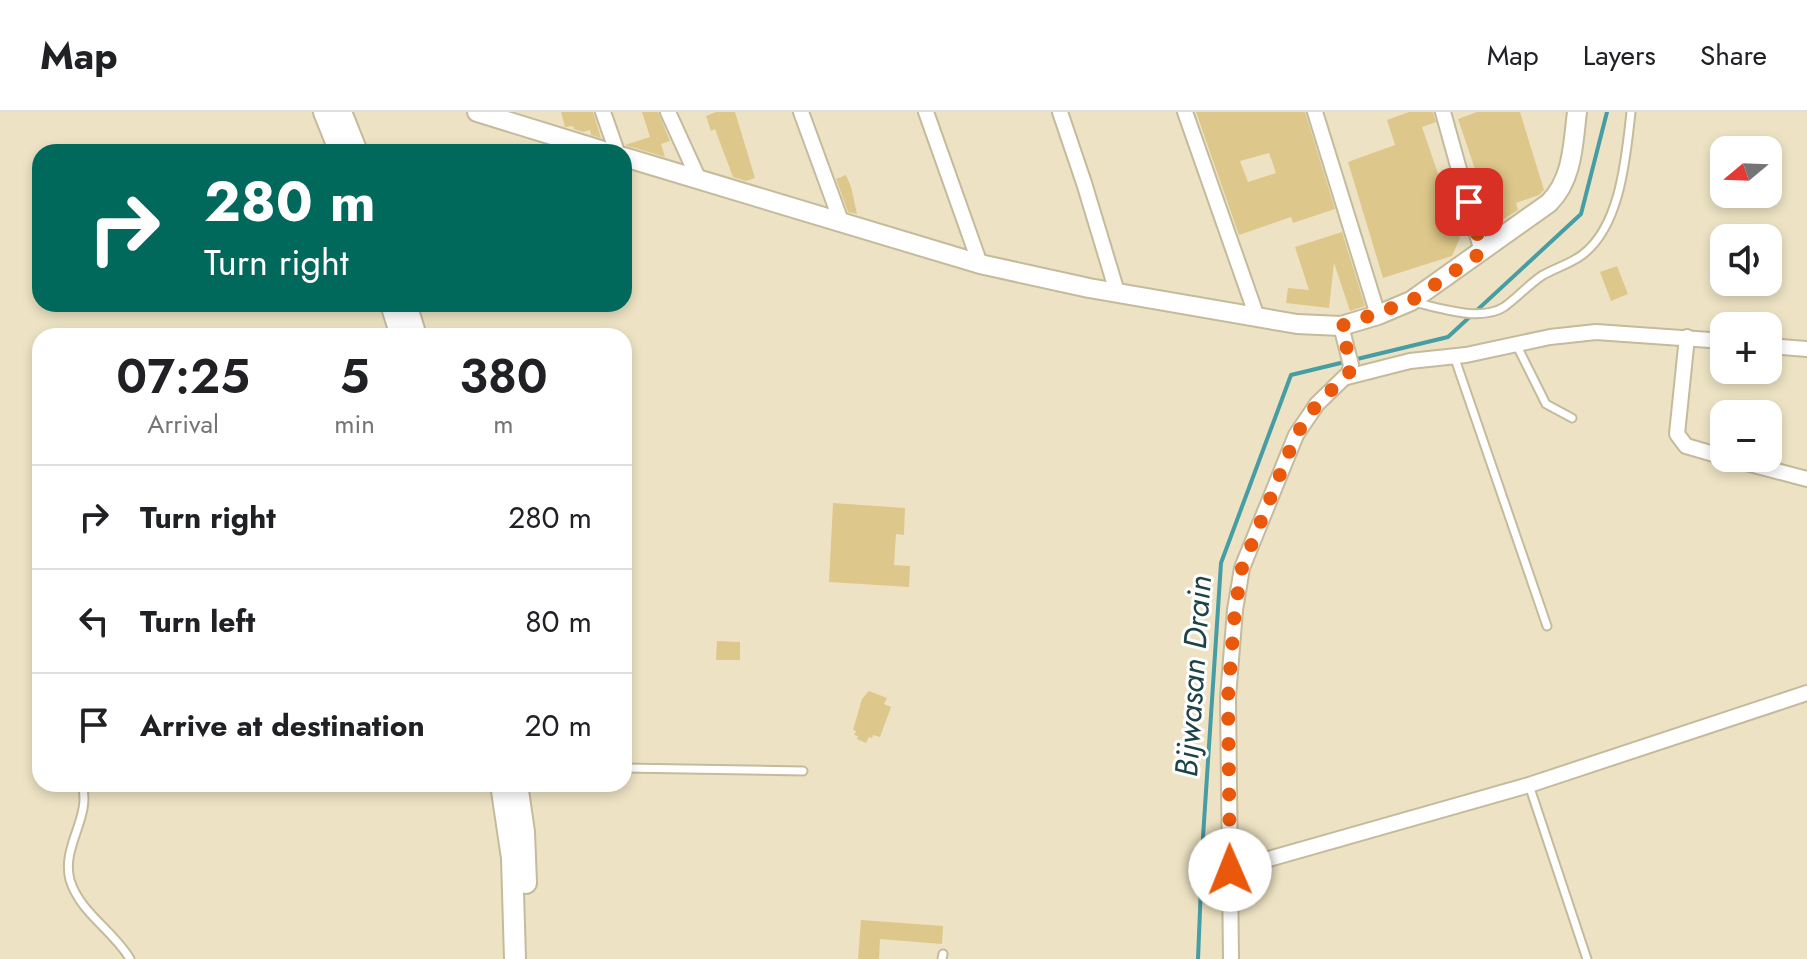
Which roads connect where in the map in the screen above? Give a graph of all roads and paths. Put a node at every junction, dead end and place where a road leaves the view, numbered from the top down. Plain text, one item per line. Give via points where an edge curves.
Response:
1 (324, 112) edge
2 (341, 112) edge
3 (477, 112) edge
4 (603, 112) edge
5 (668, 112) edge
6 (801, 112) edge
7 (1060, 112) edge
8 (1185, 112) edge
9 (1315, 112) edge
10 (1443, 112) edge
11 (1577, 112) edge
12 (1631, 112) edge
13 (930, 113) edge
14 (337, 144) edge
15 (354, 144) edge
16 (581, 144) edge
17 (614, 144) edge
18 (632, 159) edge
19 (699, 180) junction
20 (842, 224) junction
21 (1482, 252) junction
22 (980, 264) junction
23 (1117, 292) junction
24 (1411, 301) junction
25 (1378, 315) junction
26 (1257, 317) junction
27 (1342, 330) junction
28 (1687, 337) junction
29 (1710, 339) edge
30 (1517, 346) junction
31 (1782, 347) edge
32 (1807, 349) edge
33 (1454, 356) junction
34 (1352, 372) junction
35 (1572, 418) dead end
36 (1710, 453) edge
37 (1780, 472) edge
38 (1807, 479) edge
39 (1547, 626) dead end
40 (1807, 693) edge
41 (632, 768) edge
42 (803, 771) dead end
43 (1529, 785) junction
44 (84, 792) edge
45 (502, 792) edge
46 (518, 792) edge
47 (1230, 870) junction
48 (130, 959) edge
49 (515, 959) edge
50 (528, 959) edge
51 (1231, 959) edge
52 (1587, 959) edge

1 - 14 main road
2 - 15 main road
3 - 16 street
4 - 17 street
5 - 19 street
6 - 20 street
7 - 23 street
8 - 26 street
9 - 25 street
10 - 21 street
11 - 21 street via 1560,192
12 - 24 lane via 1621,185 1599,236 1582,255 1487,313
13 - 22 street
18 - 19 street
19 - 20 street
20 - 22 street
21 - 24 street
22 - 23 street
23 - 26 street
24 - 25 street
25 - 27 street
26 - 27 street
27 - 34 street
28 - 29 street
28 - 30 street via 1608,331
28 - 36 street via 1677,434 1686,446
30 - 33 street
30 - 35 lane via 1546,404
31 - 32 street
33 - 34 street
33 - 39 lane
34 - 47 street via 1317,404 1296,435 1242,568 1228,697
37 - 38 street
40 - 43 street
41 - 42 lane
43 - 47 street
43 - 52 lane
44 - 48 lane via 67,859 69,877 93,918
45 - 49 main road via 512,858
46 - 50 main road
47 - 51 street

